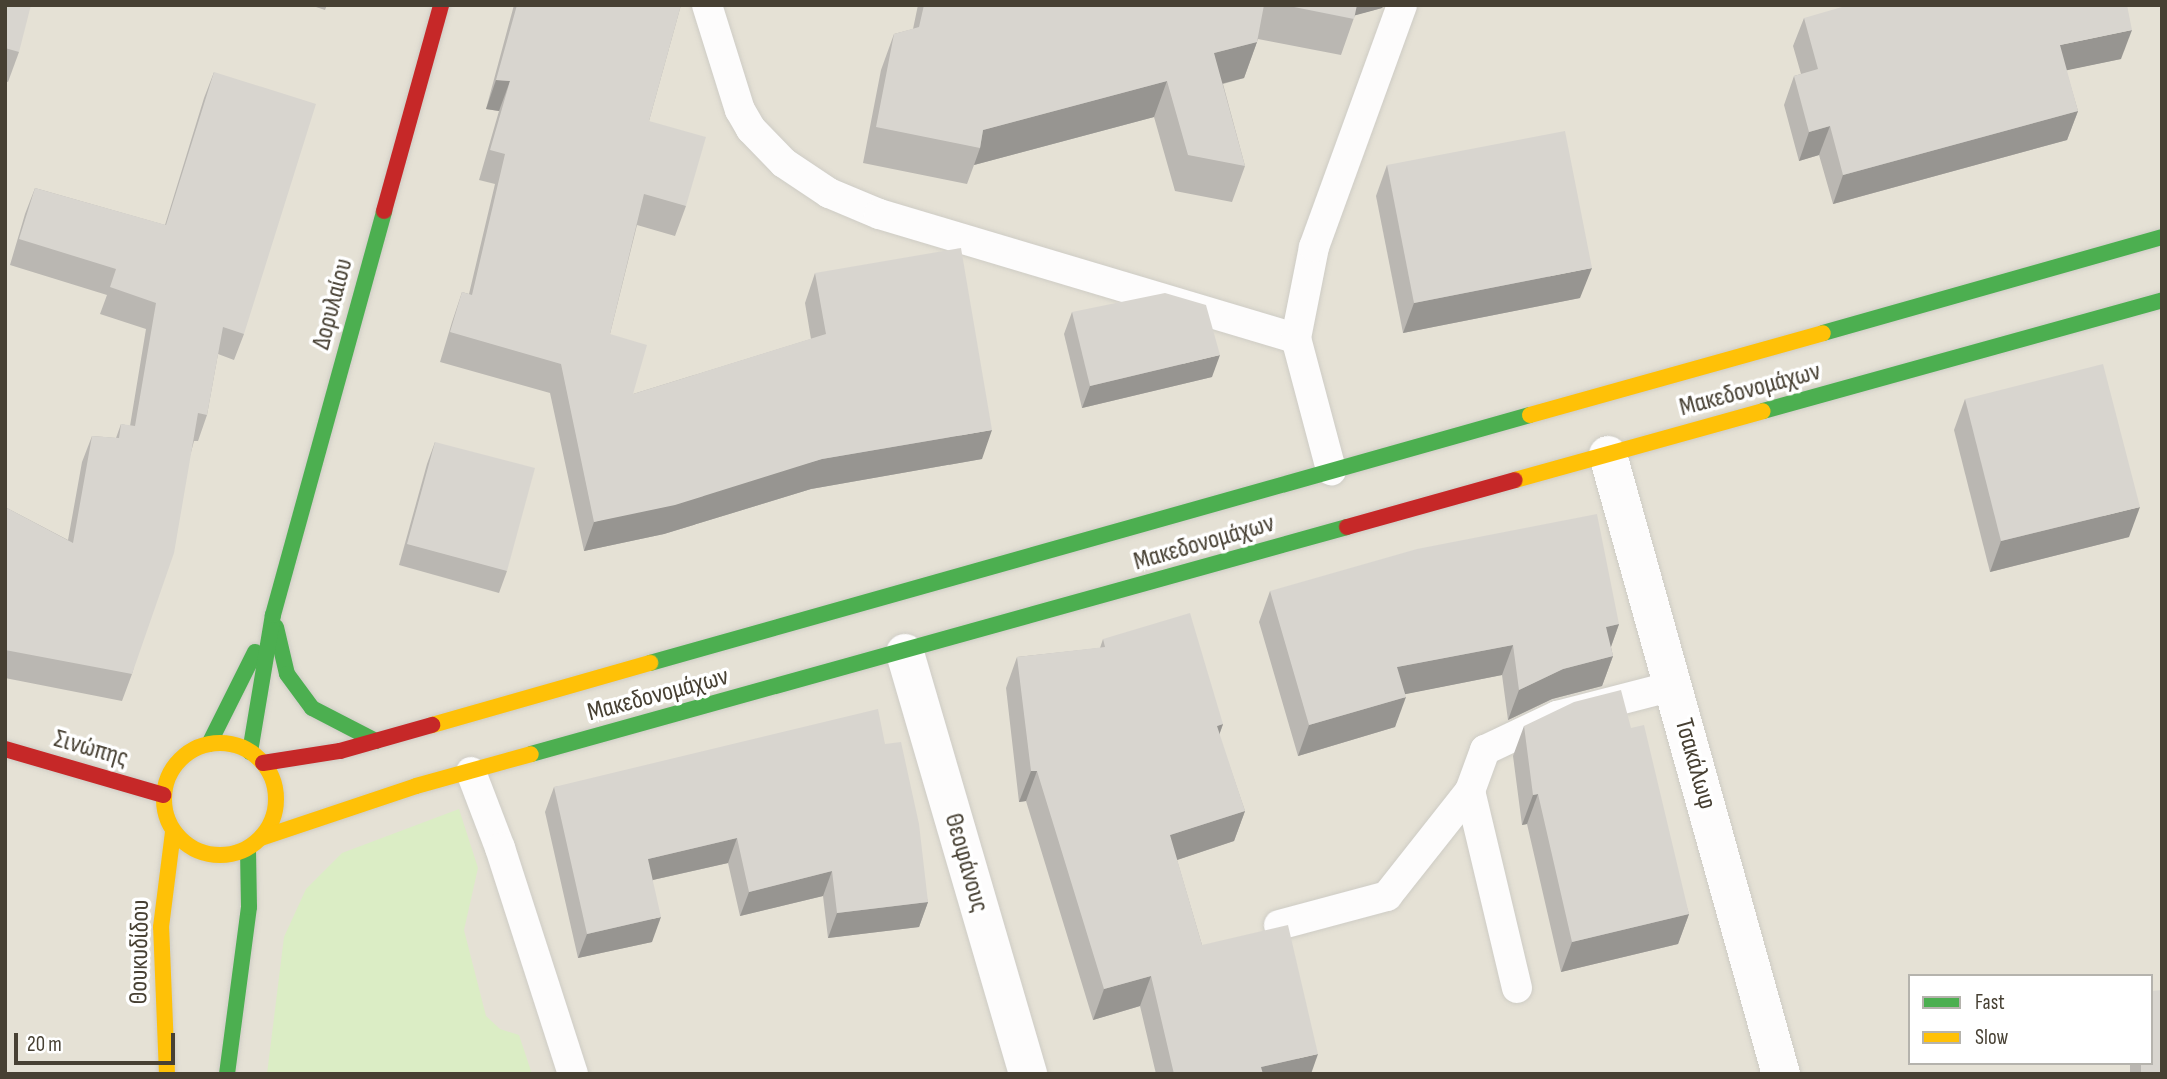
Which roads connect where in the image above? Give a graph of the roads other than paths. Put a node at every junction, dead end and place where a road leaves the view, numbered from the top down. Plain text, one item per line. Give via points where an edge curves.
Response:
1 (441, 5) edge
2 (707, 5) edge
3 (1402, 5) edge
4 (2162, 237) edge
5 (2162, 300) edge
6 (1296, 338) junction
7 (1608, 455) junction
8 (1331, 470) junction
9 (273, 615) junction
10 (905, 653) junction
11 (1673, 686) junction
12 (376, 740) junction
13 (209, 744) junction
14 (5, 750) edge
15 (256, 757) junction
16 (471, 772) junction
17 (1470, 791) junction
18 (163, 795) junction
19 (173, 832) junction
20 (261, 838) junction
21 (248, 849) junction
22 (1279, 925) edge
23 (1517, 988) dead end
24 (167, 1074) edge
25 (227, 1074) edge
26 (573, 1074) edge
27 (1028, 1074) edge
28 (1781, 1074) edge

1 - 9 street, Δορυλαίου
2 - 6 lane via 736,100 751,129 784,163 829,193 879,214
3 - 6 lane via 1314,247
4 - 8 street, Μακεδονομάχων
5 - 7 street, Μακεδονομάχων
6 - 8 lane
7 - 10 street, Μακεδονομάχων
7 - 11 street, Τσακάλωφ
8 - 12 street, Μακεδονομάχων
9 - 12 street via 287,674 312,708
9 - 13 street, Δορυλαίου
9 - 15 street, Δορυλαίου
10 - 16 street, Μακεδονομάχων
10 - 27 street, Θεοφάνους
11 - 17 lane via 1557,716 1485,750
11 - 28 street, Τσακάλωφ
12 - 15 street, Μακεδονομάχων via 314,757
13 - 15 street via 230,744
13 - 18 street via 195,748 173,768
14 - 18 street, Σινώπης
15 - 20 street via 271,777 275,808
16 - 20 street, Μακεδονομάχων via 344,807
16 - 26 lane
17 - 22 lane via 1387,896
17 - 23 lane
18 - 19 street
19 - 21 street via 199,852 216,856
19 - 24 street, Θουκυδίδου via 161,927
20 - 21 street
21 - 25 street via 249,907

